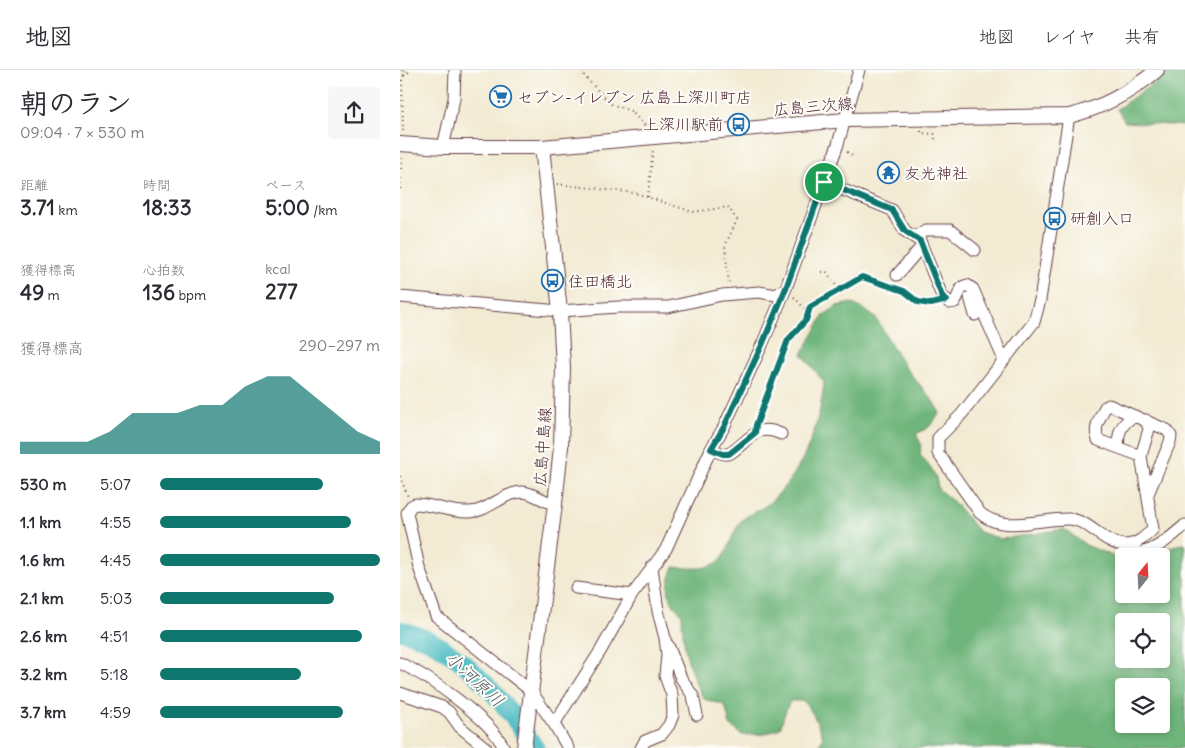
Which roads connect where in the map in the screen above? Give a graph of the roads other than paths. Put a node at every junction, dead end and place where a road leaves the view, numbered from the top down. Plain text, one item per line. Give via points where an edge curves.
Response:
1 (455, 70) edge
2 (859, 70) edge
3 (1154, 73) edge
4 (1069, 116) junction
5 (846, 120) junction
6 (402, 144) edge
7 (443, 147) junction
8 (542, 147) junction
9 (824, 182) junction
10 (918, 242) junction
11 (975, 250) dead end
12 (897, 275) dead end
13 (967, 285) junction
14 (786, 288) junction
15 (400, 297) edge
16 (560, 311) junction
17 (975, 315) dead end
18 (1004, 360) junction
19 (1134, 416) junction
20 (1146, 420) junction
21 (781, 434) dead end
22 (1119, 448) junction
23 (711, 449) junction
24 (1141, 456) junction
25 (1148, 494) junction
26 (555, 504) junction
27 (1185, 525) edge
28 (1122, 545) junction
29 (652, 567) junction
30 (576, 588) dead end
31 (632, 595) junction
32 (662, 629) junction
33 (400, 663) edge
34 (400, 693) edge
35 (531, 696) junction
36 (697, 715) dead end
37 (554, 724) junction
38 (486, 748) edge
39 (504, 748) edge
40 (524, 748) edge
41 (568, 748) edge
42 (641, 748) edge

1 - 7 street via 454,99
2 - 5 street
3 - 4 main road, 広島三次線 via 1116,99
4 - 5 main road, 広島三次線
4 - 18 street via 1038,309 1034,322
5 - 8 main road, 広島三次線
5 - 9 street
6 - 7 main road, 広島三次線
7 - 8 main road, 広島三次線
8 - 16 main road, 広島中島線
9 - 10 street via 892,210 905,231
9 - 14 street
10 - 11 street via 926,230 950,230
10 - 12 street
10 - 13 street via 942,296 950,303 955,302 962,287
13 - 17 street
13 - 18 street via 974,289
14 - 16 street via 776,294 730,294 668,307
14 - 23 street
15 - 16 street
16 - 26 main road, 広島中島線 via 564,368
18 - 28 street via 961,415 938,438 938,453 980,513 989,519 1007,524 1071,519
19 - 20 street
19 - 22 street via 1120,429 1117,437
19 - 22 street via 1109,405 1104,407 1096,435 1098,440
20 - 24 street via 1149,429
20 - 25 street via 1167,430 1171,436
21 - 23 street via 770,430 755,433 729,454
22 - 24 street
23 - 29 street via 666,549
24 - 25 street
25 - 28 street via 1153,529 1133,544
26 - 35 main road, 広島中島線
26 - 35 street via 522,492 470,513 422,504 411,506 407,513 419,567 436,616
27 - 28 street via 1151,550 1137,552
29 - 31 street
29 - 32 street
30 - 31 street
31 - 37 street
32 - 36 street via 681,678 693,696
32 - 42 street via 666,648 665,676 672,695 673,715 662,734 645,741
33 - 39 street via 439,685 480,718
34 - 38 street via 442,707
35 - 37 street
35 - 40 main road, 広島中島線
37 - 41 street

